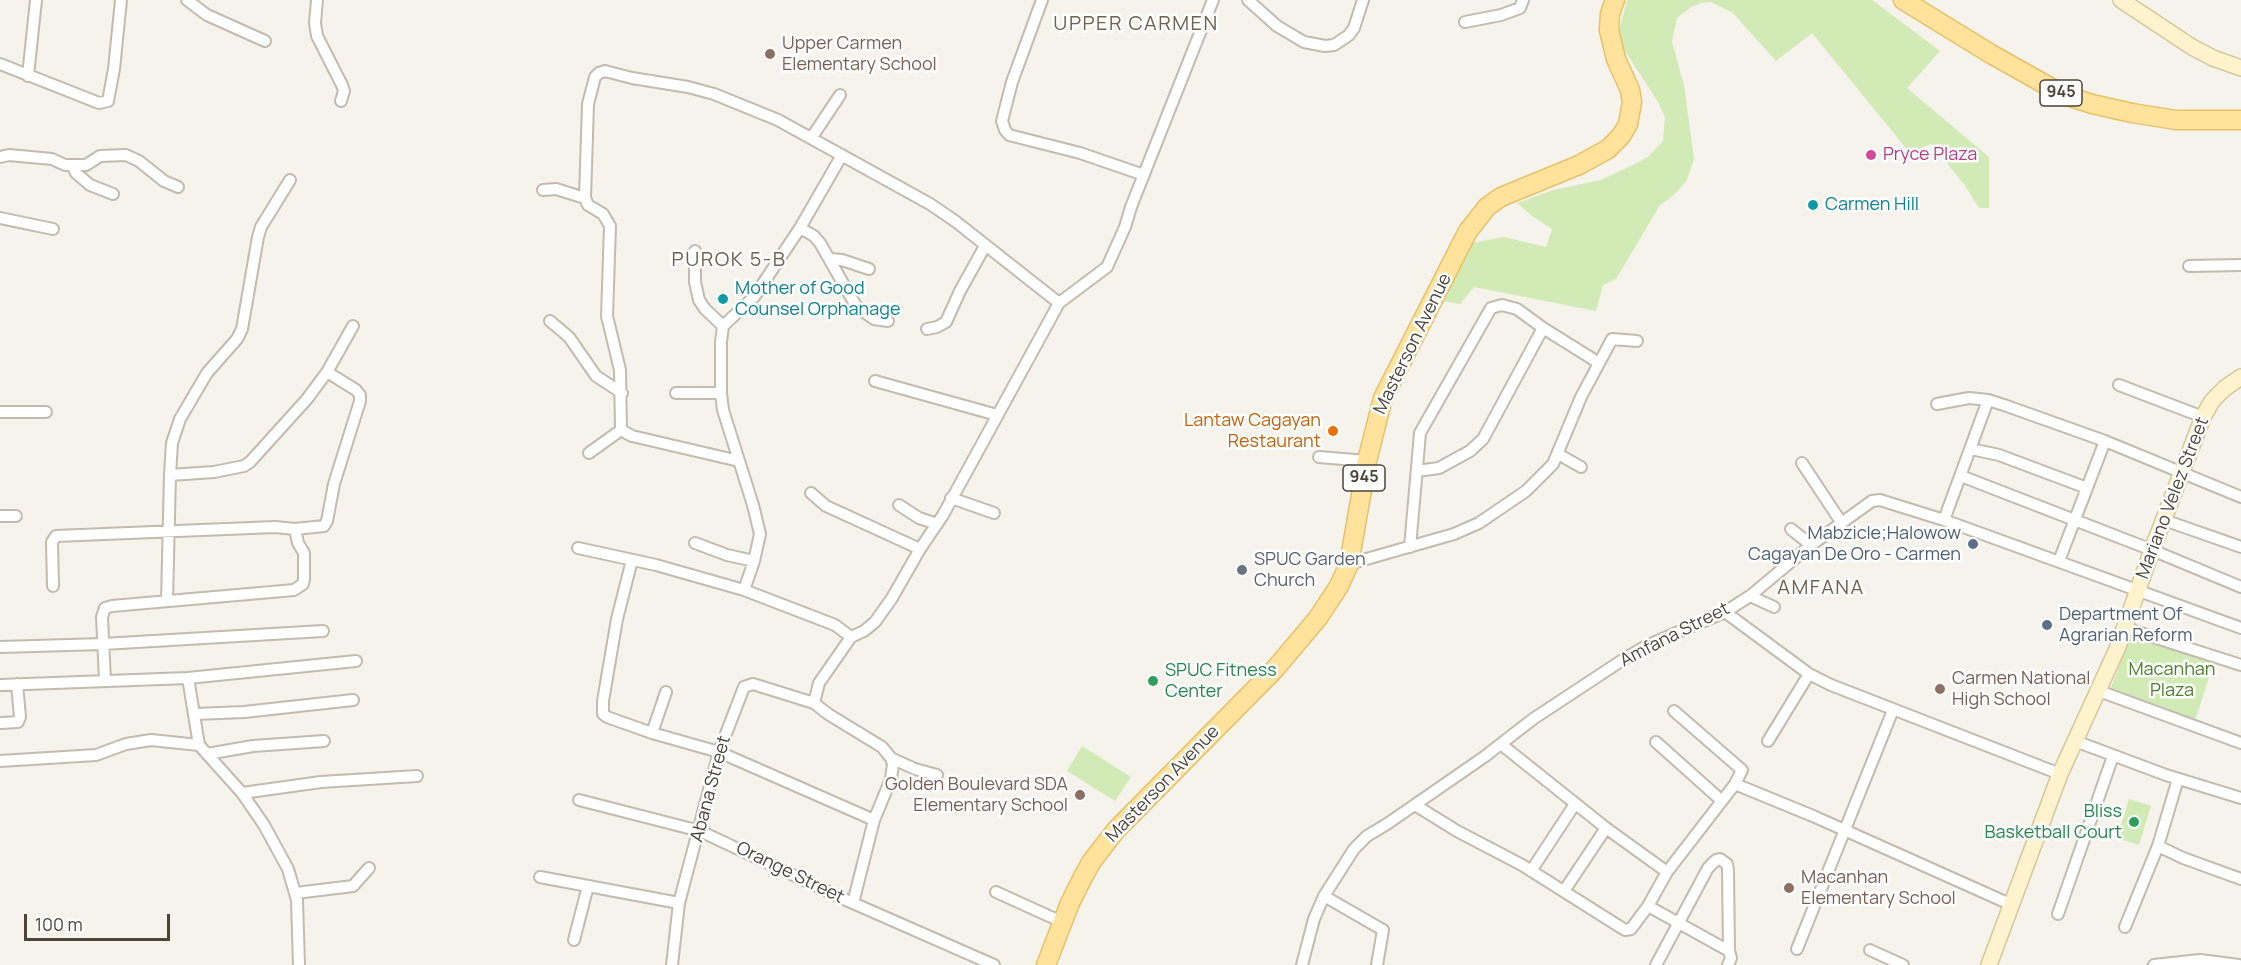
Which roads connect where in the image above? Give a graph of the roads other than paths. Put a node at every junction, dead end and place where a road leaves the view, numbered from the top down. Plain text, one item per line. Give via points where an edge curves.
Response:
1 (36, 0) edge
2 (121, 0) edge
3 (187, 0) edge
4 (317, 0) edge
5 (1042, 0) edge
6 (1248, 0) edge
7 (1363, 0) edge
8 (1523, 0) edge
9 (1615, 0) edge
10 (1903, 0) edge
11 (2121, 0) edge
12 (1209, 1) edge
13 (2139, 5) edge
14 (1465, 22) dead end
15 (265, 41) dead end
16 (0, 64) edge
17 (2241, 68) edge
18 (28, 76) junction
19 (840, 95) dead end
20 (341, 101) dead end
21 (2241, 120) edge
22 (812, 137) junction
23 (842, 155) junction
24 (0, 157) edge
25 (72, 165) junction
26 (1144, 175) junction
27 (290, 180) dead end
28 (177, 188) dead end
29 (543, 190) dead end
30 (113, 194) dead end
31 (585, 198) junction
32 (0, 218) edge
33 (800, 228) junction
34 (53, 229) dead end
35 (985, 246) junction
36 (695, 252) dead end
37 (830, 259) junction
38 (2241, 265) edge
39 (2189, 266) dead end
40 (869, 268) dead end
41 (1059, 303) junction
42 (550, 321) dead end
43 (888, 321) dead end
44 (353, 326) dead end
45 (723, 326) junction
46 (1543, 328) junction
47 (927, 329) dead end
48 (1638, 340) dead end
49 (1599, 363) junction
50 (327, 372) junction
51 (2241, 377) edge
52 (875, 381) dead end
53 (2119, 385) dead end
54 (622, 393) junction
55 (676, 393) dead end
56 (721, 393) junction
57 (1988, 400) junction
58 (1937, 404) dead end
59 (0, 412) edge
60 (46, 412) dead end
61 (997, 415) junction
62 (2203, 417) junction
63 (621, 430) junction
64 (2105, 441) junction
65 (1971, 449) junction
66 (589, 453) dead end
67 (1558, 454) junction
68 (1319, 457) dead end
69 (739, 461) junction
70 (1367, 461) junction
71 (1802, 463) dead end
72 (1581, 467) dead end
73 (1417, 471) junction
74 (2182, 473) junction
75 (170, 475) junction
76 (1961, 476) junction
77 (2086, 488) junction
78 (811, 494) dead end
79 (2241, 496) edge
80 (951, 498) junction
81 (899, 505) dead end
82 (994, 513) dead end
83 (0, 516) edge
84 (16, 516) dead end
85 (2164, 519) junction
86 (1944, 520) junction
87 (2074, 520) junction
88 (1841, 522) junction
89 (937, 524) junction
90 (295, 529) junction
91 (1791, 529) dead end
92 (167, 533) junction
93 (695, 543) dead end
94 (1810, 545) junction
95 (1410, 547) junction
96 (2241, 547) edge
97 (578, 548) dead end
98 (920, 549) junction
99 (2152, 550) junction
100 (632, 560) junction
101 (754, 561) junction
102 (2059, 561) junction
103 (1349, 564) junction
104 (53, 585) dead end
105 (2241, 587) edge
106 (2139, 589) junction
107 (744, 590) junction
108 (1750, 596) junction
109 (167, 601) junction
110 (1774, 607) dead end
111 (1725, 612) junction
112 (2125, 627) junction
113 (2241, 628) edge
114 (323, 631) dead end
115 (851, 637) junction
116 (104, 644) junction
117 (0, 647) edge
118 (356, 660) dead end
119 (2241, 665) edge
120 (1809, 674) junction
121 (188, 678) junction
122 (105, 681) junction
123 (17, 684) junction
124 (0, 685) edge
125 (2099, 691) junction
126 (666, 692) dead end
127 (354, 700) dead end
128 (814, 703) junction
129 (1893, 710) junction
130 (1674, 711) dead end
131 (195, 714) junction
132 (1, 723) edge
133 (652, 733) junction
134 (324, 741) dead end
135 (1768, 741) dead end
136 (2075, 741) junction
137 (1656, 742) dead end
138 (2241, 743) edge
139 (199, 745) junction
140 (1502, 745) junction
141 (719, 752) junction
142 (207, 754) junction
143 (2113, 756) junction
144 (891, 758) junction
145 (0, 761) edge
146 (2060, 774) junction
147 (937, 775) dead end
148 (417, 776) dead end
149 (2178, 779) junction
150 (1735, 784) junction
151 (242, 793) junction
152 (2241, 798) edge
153 (579, 800) dead end
154 (1722, 801) junction
155 (1575, 804) junction
156 (1415, 805) junction
157 (874, 820) junction
158 (1606, 828) junction
159 (1845, 830) junction
160 (700, 831) junction
161 (2158, 846) junction
162 (369, 868) dead end
163 (1531, 871) junction
164 (1667, 872) junction
165 (540, 877) dead end
166 (2241, 879) edge
167 (588, 886) junction
168 (1564, 891) junction
169 (996, 892) dead end
170 (296, 893) junction
171 (1324, 896) junction
172 (679, 903) junction
173 (853, 903) junction
174 (2012, 905) junction
175 (1648, 906) junction
176 (2058, 914) dead end
177 (1062, 922) junction
178 (1678, 923) junction
179 (2125, 927) dead end
180 (574, 940) dead end
181 (1797, 949) dead end
182 (1870, 950) dead end
183 (1729, 951) junction
184 (299, 965) edge
185 (672, 965) edge
186 (994, 965) edge
187 (1046, 965) edge
188 (1302, 965) edge
189 (1377, 965) edge
190 (1656, 965) edge
191 (1728, 965) edge
192 (1903, 965) edge
193 (1989, 965) edge
194 (2154, 965) edge
195 (2239, 965) edge

1 - 18 street
2 - 18 street via 108,101 99,103
3 - 15 street via 207,15
4 - 20 street via 317,36 342,85
5 - 26 street via 1012,82 1002,121 1005,130 1009,135
6 - 7 street via 1277,26 1304,42 1325,46 1349,36
8 - 14 street via 1520,8
9 - 70 main road, Masterson Avenue / 945 via 1610,14 1610,36 1630,90 1628,124 1608,149 1501,197 1478,218 1383,398
10 - 21 main road, 945 via 2064,95 2176,120
11 - 13 street
12 - 26 street
13 - 17 street via 2192,47
16 - 18 street
19 - 22 street
22 - 23 street
22 - 31 street via 714,94 599,72 594,77 588,104
23 - 33 street
23 - 35 street via 930,204
24 - 25 street via 41,158
25 - 28 street via 86,165 100,156 126,155
25 - 30 street via 90,184
26 - 41 street via 1107,267
27 - 75 street via 261,226 242,329 207,373 180,419 172,443
29 - 31 street via 556,189
31 - 54 street via 588,205 603,213 610,226 607,316 621,370
32 - 34 street
33 - 37 street via 814,236
33 - 45 street via 754,297
35 - 41 street
35 - 47 street via 946,321
36 - 45 street via 699,300
37 - 40 street
37 - 43 street via 856,306 874,319
38 - 39 street
41 - 61 street
42 - 54 street via 569,337 596,376
44 - 50 street
45 - 56 street
46 - 49 street
46 - 73 street via 1515,370 1492,425 1477,445 1439,468
46 - 73 street via 1517,309 1502,305 1491,308 1420,433
48 - 49 street via 1612,339
49 - 67 street
50 - 75 street via 244,466
50 - 90 street via 356,390 360,401 326,524
51 - 62 street, Mariano Velez Street via 2212,401
52 - 61 street
53 - 62 street
54 - 63 street
55 - 56 street
56 - 69 street
57 - 58 street via 1969,398
57 - 64 street
57 - 65 street
59 - 60 street
61 - 80 street
62 - 74 street, Mariano Velez Street
63 - 66 street
63 - 69 street via 632,436
64 - 74 street
64 - 77 street
65 - 76 street
65 - 77 street via 1999,455
67 - 72 street
67 - 95 street via 1537,481 1495,512 1454,534
68 - 70 street
69 - 101 street via 760,534
70 - 103 main road, Masterson Avenue / 945
71 - 88 street
73 - 95 street
74 - 79 street
74 - 85 street, Mariano Velez Street
75 - 92 street
76 - 86 street
76 - 87 street
77 - 87 street
78 - 98 street via 826,506
80 - 82 street
80 - 89 street
81 - 89 street
83 - 84 street
85 - 96 street
85 - 99 street, Mariano Velez Street
86 - 88 street, Amfana Street via 1880,500 1872,501
86 - 102 street
87 - 99 street
87 - 102 street
88 - 94 street, Amfana Street
89 - 98 street
90 - 92 street
90 - 109 street via 304,553 304,579 294,590
91 - 94 street
92 - 104 street via 56,536 52,542
92 - 109 street
93 - 101 street
94 - 108 street, Amfana Street
95 - 103 street
97 - 100 street
98 - 115 street via 883,611 864,631
99 - 105 street
99 - 106 street, Mariano Velez Street
100 - 107 street
100 - 133 street via 617,619 602,709 607,717
101 - 107 street
102 - 106 street
103 - 177 main road, Masterson Avenue / 945 via 1328,605 1275,669 1116,830 1092,861
106 - 112 street, Mariano Velez Street
106 - 113 street
107 - 115 street via 835,625
108 - 110 street
108 - 111 street, Amfana Street
109 - 116 street via 105,608
111 - 120 street
111 - 140 street, Amfana Street via 1624,659 1533,719
112 - 119 street
112 - 125 street, Mariano Velez Street
114 - 116 street
115 - 128 street via 824,674
116 - 117 street
116 - 122 street
118 - 121 street
120 - 129 street
120 - 135 street
121 - 122 street
121 - 131 street
122 - 123 street
123 - 124 street
123 - 132 street via 18,722
125 - 136 street, Mariano Velez Street
125 - 138 street
126 - 133 street
127 - 131 street
128 - 141 street, Abana Street via 748,684
128 - 144 street via 882,747
129 - 146 street
129 - 159 street
130 - 150 street via 1742,768
131 - 139 street
133 - 141 street
134 - 142 street
136 - 143 street
136 - 146 street, Mariano Velez Street
137 - 154 street
139 - 142 street
139 - 145 street via 151,740 126,744 96,756
140 - 155 street
140 - 156 street, Amfana Street
141 - 157 street
141 - 160 street, Abana Street
142 - 151 street
143 - 149 street
143 - 176 street
144 - 147 street
144 - 157 street via 891,779
146 - 174 street, Mariano Velez Street
148 - 151 street via 321,782
149 - 152 street
149 - 161 street
150 - 154 street
150 - 159 street
151 - 170 street via 288,869
153 - 160 street, Orange Street
154 - 164 street
155 - 158 street
155 - 163 street
156 - 163 street
156 - 171 street, Amfana Street via 1354,849
157 - 173 street
158 - 164 street
158 - 168 street
159 - 174 street
159 - 181 street
160 - 172 street, Abana Street
160 - 173 street, Orange Street
161 - 166 street
161 - 179 street
162 - 170 street via 354,886
163 - 168 street
164 - 175 street
165 - 167 street
167 - 172 street
167 - 180 street
168 - 175 street via 1625,930 1634,928
169 - 177 street
170 - 184 street
171 - 188 street, Amfana Street
171 - 189 street via 1383,930
172 - 185 street, Abana Street
173 - 186 street, Orange Street
174 - 193 street, Mariano Velez Street
175 - 178 street
177 - 187 main road, Masterson Avenue / 945
178 - 183 street
178 - 183 street via 1708,867 1716,860 1724,861 1728,870
178 - 190 street
182 - 192 street
183 - 191 street
194 - 195 street via 2199,960

